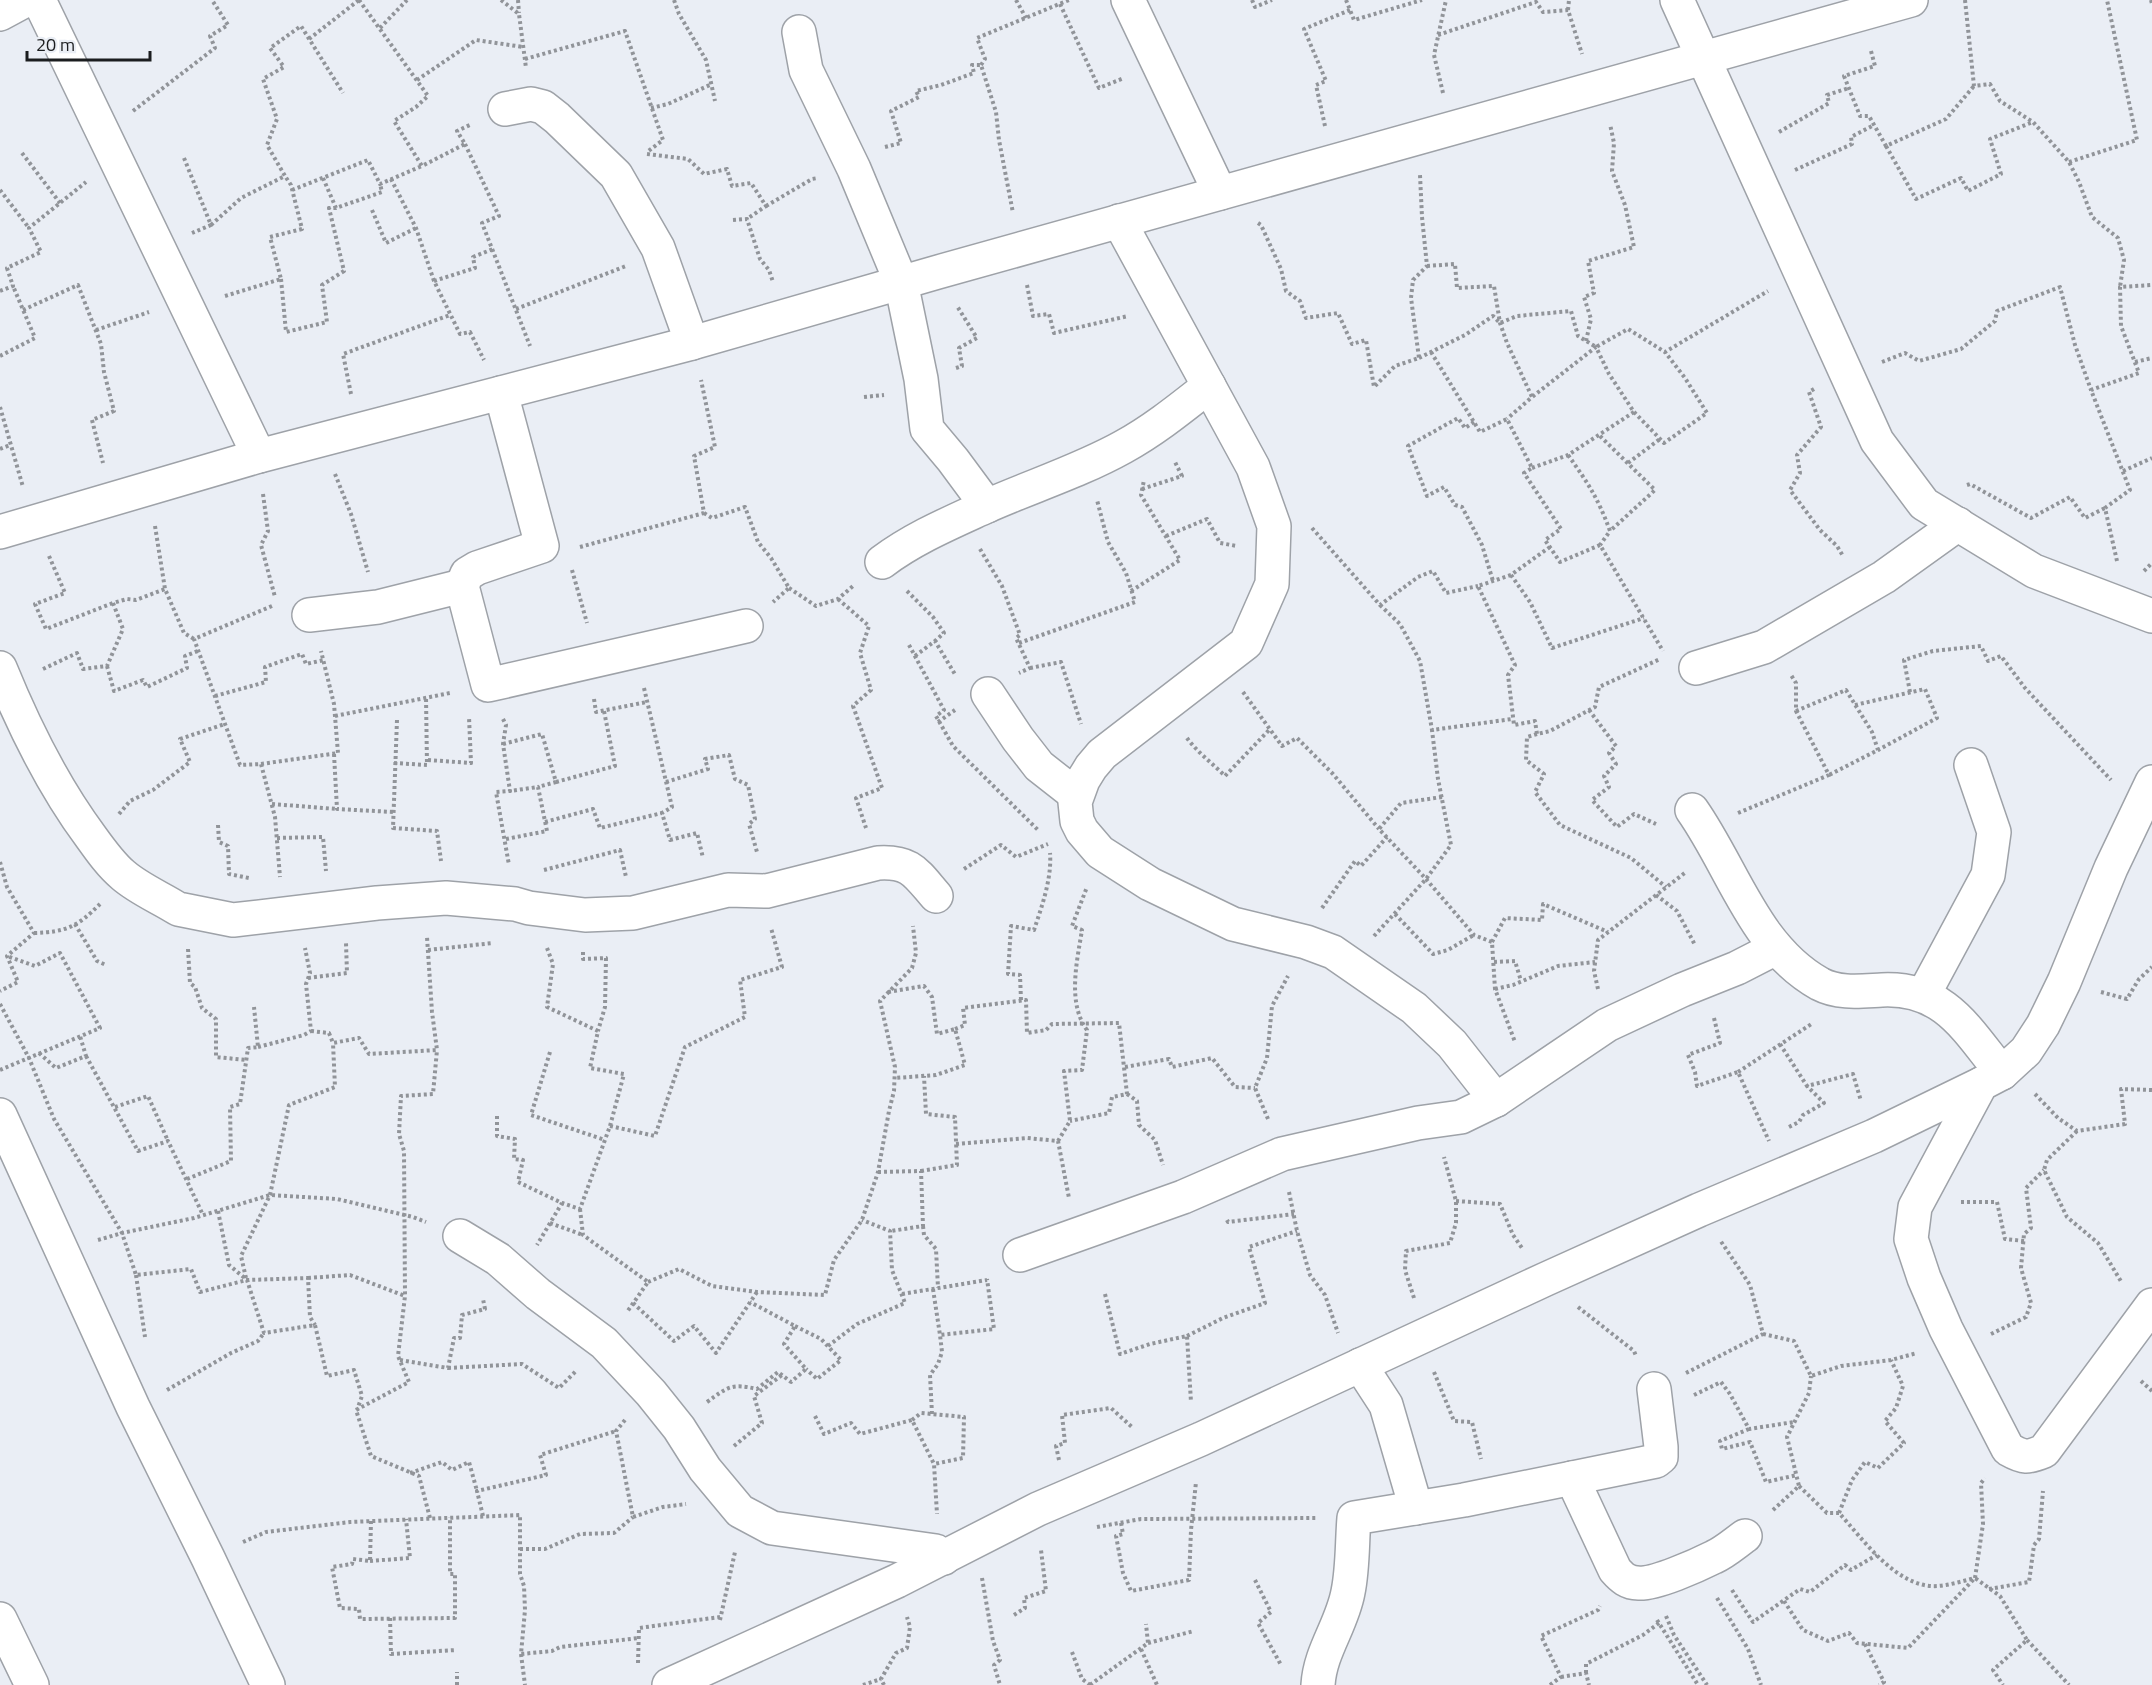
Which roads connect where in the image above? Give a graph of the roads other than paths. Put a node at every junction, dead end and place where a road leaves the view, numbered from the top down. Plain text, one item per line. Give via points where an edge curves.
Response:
1 (26, 0) edge
2 (39, 0) edge
3 (1128, 0) edge
4 (1677, 0) edge
5 (1911, 0) edge
6 (0, 14) edge
7 (799, 32) dead end
8 (1704, 58) junction
9 (518, 106) road end
10 (1220, 193) junction
11 (1119, 221) junction
12 (901, 282) junction
13 (696, 357) junction
14 (1209, 386) junction
15 (501, 393) junction
16 (259, 456) junction
17 (975, 512) junction
18 (1958, 524) junction
19 (0, 532) edge
20 (882, 562) road end
21 (462, 586) junction
22 (2140, 612) edge
23 (309, 615) road end
24 (746, 626) road end
25 (1696, 668) dead end
26 (4, 677) edge
27 (988, 694) road end
28 (1971, 765) dead end
29 (2148, 791) edge
30 (1076, 795) junction
31 (1705, 829) road end
32 (936, 896) road end
33 (1776, 948) junction
34 (1924, 994) junction
35 (1992, 1079) junction
36 (1496, 1100) junction
37 (0, 1115) edge
38 (459, 1236) road end
39 (1020, 1255) road end
40 (2147, 1311) edge
41 (1360, 1365) junction
42 (1656, 1401) road end
43 (1572, 1478) junction
44 (1416, 1508) junction
45 (1745, 1536) road end
46 (940, 1554) junction
47 (0, 1619) edge
48 (32, 1685) edge
49 (267, 1685) edge
50 (669, 1685) edge
51 (1318, 1685) edge

1 - 6 street
2 - 16 street
3 - 10 street
4 - 8 street
5 - 8 street
7 - 12 street via 806,70 851,163
8 - 10 street
8 - 18 street via 1877,441 1924,504
9 - 13 street via 543,107 616,175 658,248
10 - 11 street
11 - 12 street
11 - 14 street
12 - 13 street via 782,318
12 - 17 street via 927,429 953,460
13 - 15 street via 544,382
14 - 17 street via 1123,447
14 - 30 street via 1253,467 1275,526 1272,584 1246,642 1101,754
15 - 16 street
15 - 21 street via 549,550 477,568 466,574
16 - 19 street
17 - 20 street via 919,537
18 - 22 street via 2034,571
18 - 25 street via 1884,577 1764,646
21 - 23 street via 378,607
21 - 24 street via 477,687
26 - 32 street via 19,715 72,811 94,842 125,877 178,909 233,920 513,892 529,908 585,915 633,913 728,890 758,890 878,863 903,864
27 - 30 street via 1040,766
28 - 34 street via 1994,832 1988,875
29 - 35 street via 2043,1025 2026,1051
30 - 36 street via 1077,821 1100,852 1150,884 1233,924 1333,952 1414,1008 1452,1044
31 - 33 street
33 - 34 street via 1822,985 1847,992 1896,989
33 - 36 street via 1607,1025
34 - 35 street via 1959,1020
35 - 40 street via 1915,1207 1911,1239 1954,1344 2015,1453 2031,1456 2044,1450
35 - 41 street via 1874,1136 1699,1210
36 - 39 street via 1461,1117 1282,1154 1173,1200
37 - 49 street via 133,1407
38 - 46 street via 508,1268 604,1343 656,1399 705,1469 736,1505 772,1527
41 - 44 street via 1386,1405
41 - 46 street via 1038,1509 975,1543
42 - 43 street via 1661,1457
43 - 44 street
43 - 45 street via 1632,1578 1715,1557
44 - 51 street via 1354,1518 1348,1592
46 - 50 street via 897,1581
47 - 48 street

